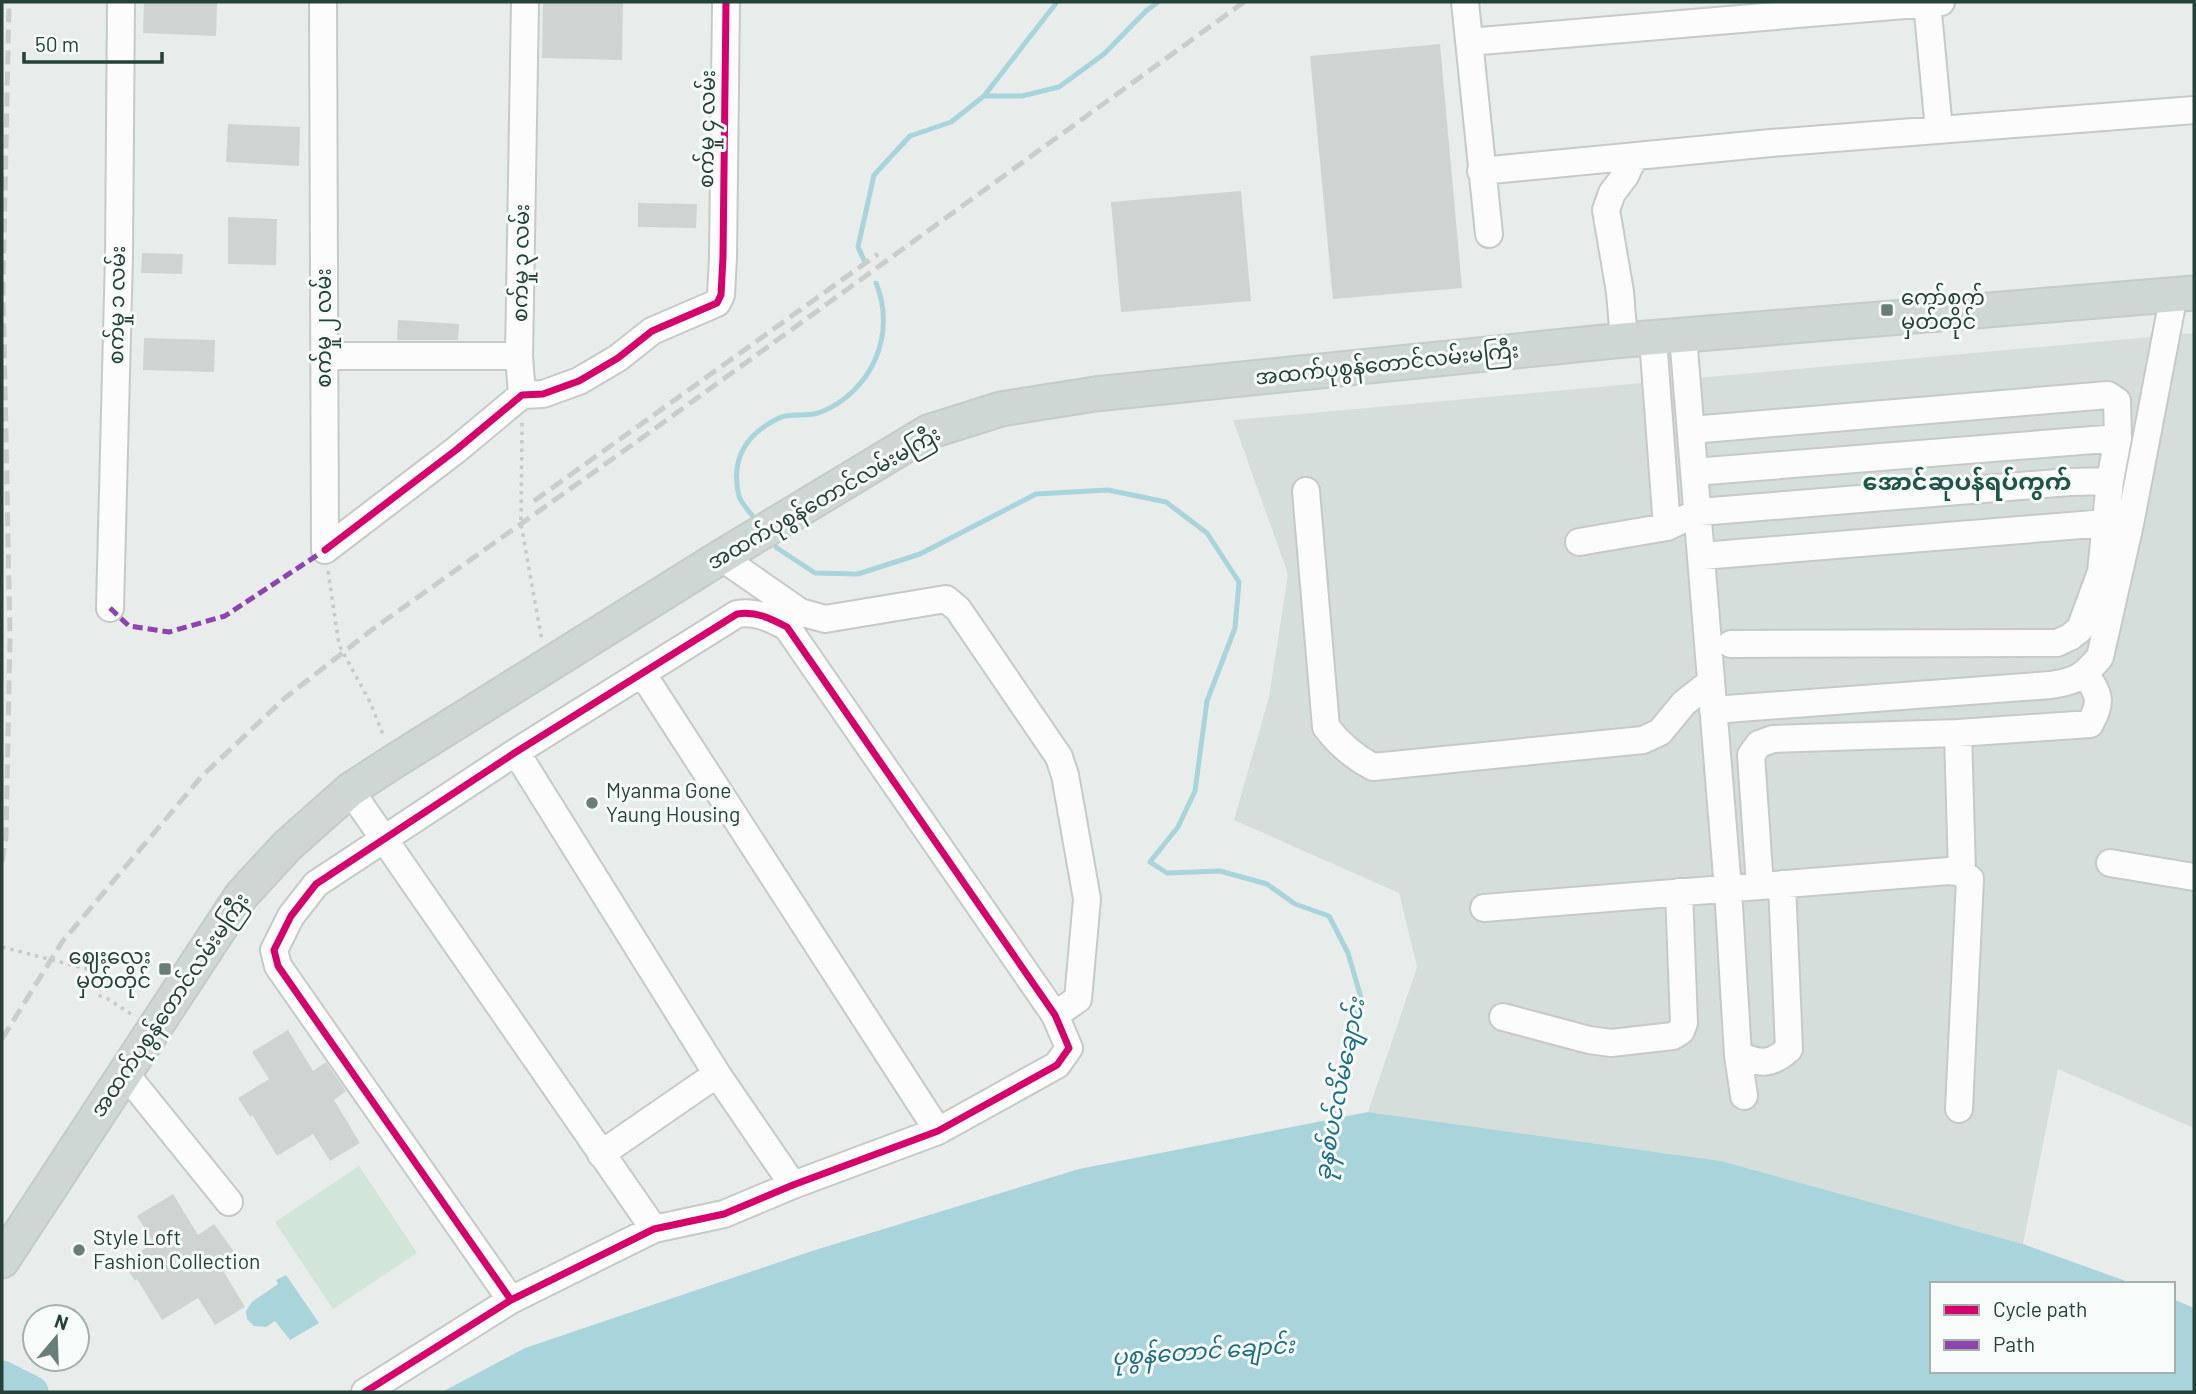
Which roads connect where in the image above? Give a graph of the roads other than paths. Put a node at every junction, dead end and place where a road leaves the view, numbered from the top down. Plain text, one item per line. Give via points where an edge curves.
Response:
1 (121, 2) edge
2 (323, 2) edge
3 (525, 2) edge
4 (726, 2) edge
5 (1465, 2) edge
6 (1932, 2) edge
7 (1469, 43) junction
8 (2194, 110) edge
9 (1939, 130) junction
10 (1634, 157) junction
11 (1480, 170) junction
12 (1489, 234) dead end
13 (2184, 294) edge
14 (1653, 338) junction
15 (324, 356) junction
16 (519, 356) junction
17 (522, 395) junction
18 (1691, 430) junction
19 (2118, 438) junction
20 (1694, 472) junction
21 (2110, 481) junction
22 (1306, 491) dead end
23 (1699, 512) junction
24 (2106, 523) junction
25 (1667, 527) junction
26 (1579, 542) dead end
27 (732, 551) junction
28 (1702, 556) junction
29 (110, 608) dead end
30 (1731, 644) dead end
31 (642, 673) junction
32 (2086, 675) junction
33 (1711, 682) junction
34 (1713, 710) junction
35 (1958, 733) junction
36 (516, 752) junction
37 (350, 790) junction
38 (385, 838) junction
39 (2110, 863) dead end
40 (1962, 873) junction
41 (2194, 877) edge
42 (1771, 885) junction
43 (1728, 889) junction
44 (1679, 892) junction
45 (1484, 908) dead end
46 (1055, 1015) junction
47 (1503, 1017) dead end
48 (1738, 1055) junction
49 (124, 1072) junction
50 (717, 1074) junction
51 (1744, 1096) dead end
52 (1959, 1109) dead end
53 (938, 1130) junction
54 (601, 1154) junction
55 (793, 1185) junction
56 (229, 1202) dead end
57 (654, 1229) junction
58 (2, 1261) edge
59 (510, 1300) junction
60 (365, 1392) edge

1 - 29 street, စက်မှု ၁ လမ်း
2 - 15 street, စက်မှု ၂ လမ်း
3 - 16 street, စက်မှု ၃ လမ်း
4 - 17 street, စက်မှု ၄ လမ်း via 721,295 711,307 652,331 579,381 543,394
5 - 7 street
6 - 7 street
6 - 9 street
7 - 11 street
8 - 9 street
9 - 10 street
10 - 11 street
10 - 14 street via 1606,210 1620,292
11 - 12 street
13 - 14 main road, အထက်ပုစွန်တောင်လမ်းမကြီး
13 - 32 street via 2100,657
14 - 18 street
14 - 25 street
14 - 27 main road, အထက်ပုစွန်တောင်လမ်းမကြီး via 1095,394 1001,409 928,432
15 - 16 street
15 - 17 street, စက်မှု ၂ လမ်း via 325,550
16 - 17 street, စက်မှု ၃ လမ်း
18 - 19 street via 2108,395 2117,401
18 - 20 street
19 - 20 street
19 - 21 street
20 - 23 street
21 - 23 street
21 - 24 street
22 - 33 street via 1326,727 1358,759 1373,767 1643,740 1660,732 1684,703
23 - 25 street
23 - 28 street
24 - 28 street
24 - 30 street via 2101,572 2085,617 2080,629 2057,643
25 - 26 street
27 - 37 main road, အထက်ပုစွန်တောင်လမ်းမကြီး
27 - 46 street via 800,612 825,619 946,599 958,609 1059,757 1065,775 1087,899 1078,999
28 - 33 street
31 - 36 street
31 - 46 street via 737,614 759,614 787,627
31 - 53 street
32 - 34 street via 2051,685
32 - 35 street via 2098,693 2098,708 2090,724
33 - 34 street
34 - 43 street
35 - 40 street
35 - 42 street via 1773,739 1759,744 1751,755
36 - 38 street
36 - 50 street
37 - 38 street
37 - 49 main road, အထက်ပုစွန်တောင်လမ်းမကြီး via 241,896
38 - 54 street
38 - 59 street via 316,884 291,916 274,950 278,967
39 - 41 street
40 - 42 street
40 - 52 street via 1970,879
42 - 43 street
42 - 48 street via 1789,1049 1765,1062
43 - 44 street
43 - 48 street
44 - 45 street
44 - 47 street via 1684,1023 1673,1037 1611,1043
46 - 53 street via 1069,1048 1057,1065
48 - 51 street
49 - 56 street
49 - 58 main road, အထက်ပုစွန်တောင်လမ်းမကြီး
50 - 54 street
50 - 55 street
53 - 55 street
54 - 57 street
55 - 57 street via 724,1214
57 - 59 street
59 - 60 street

